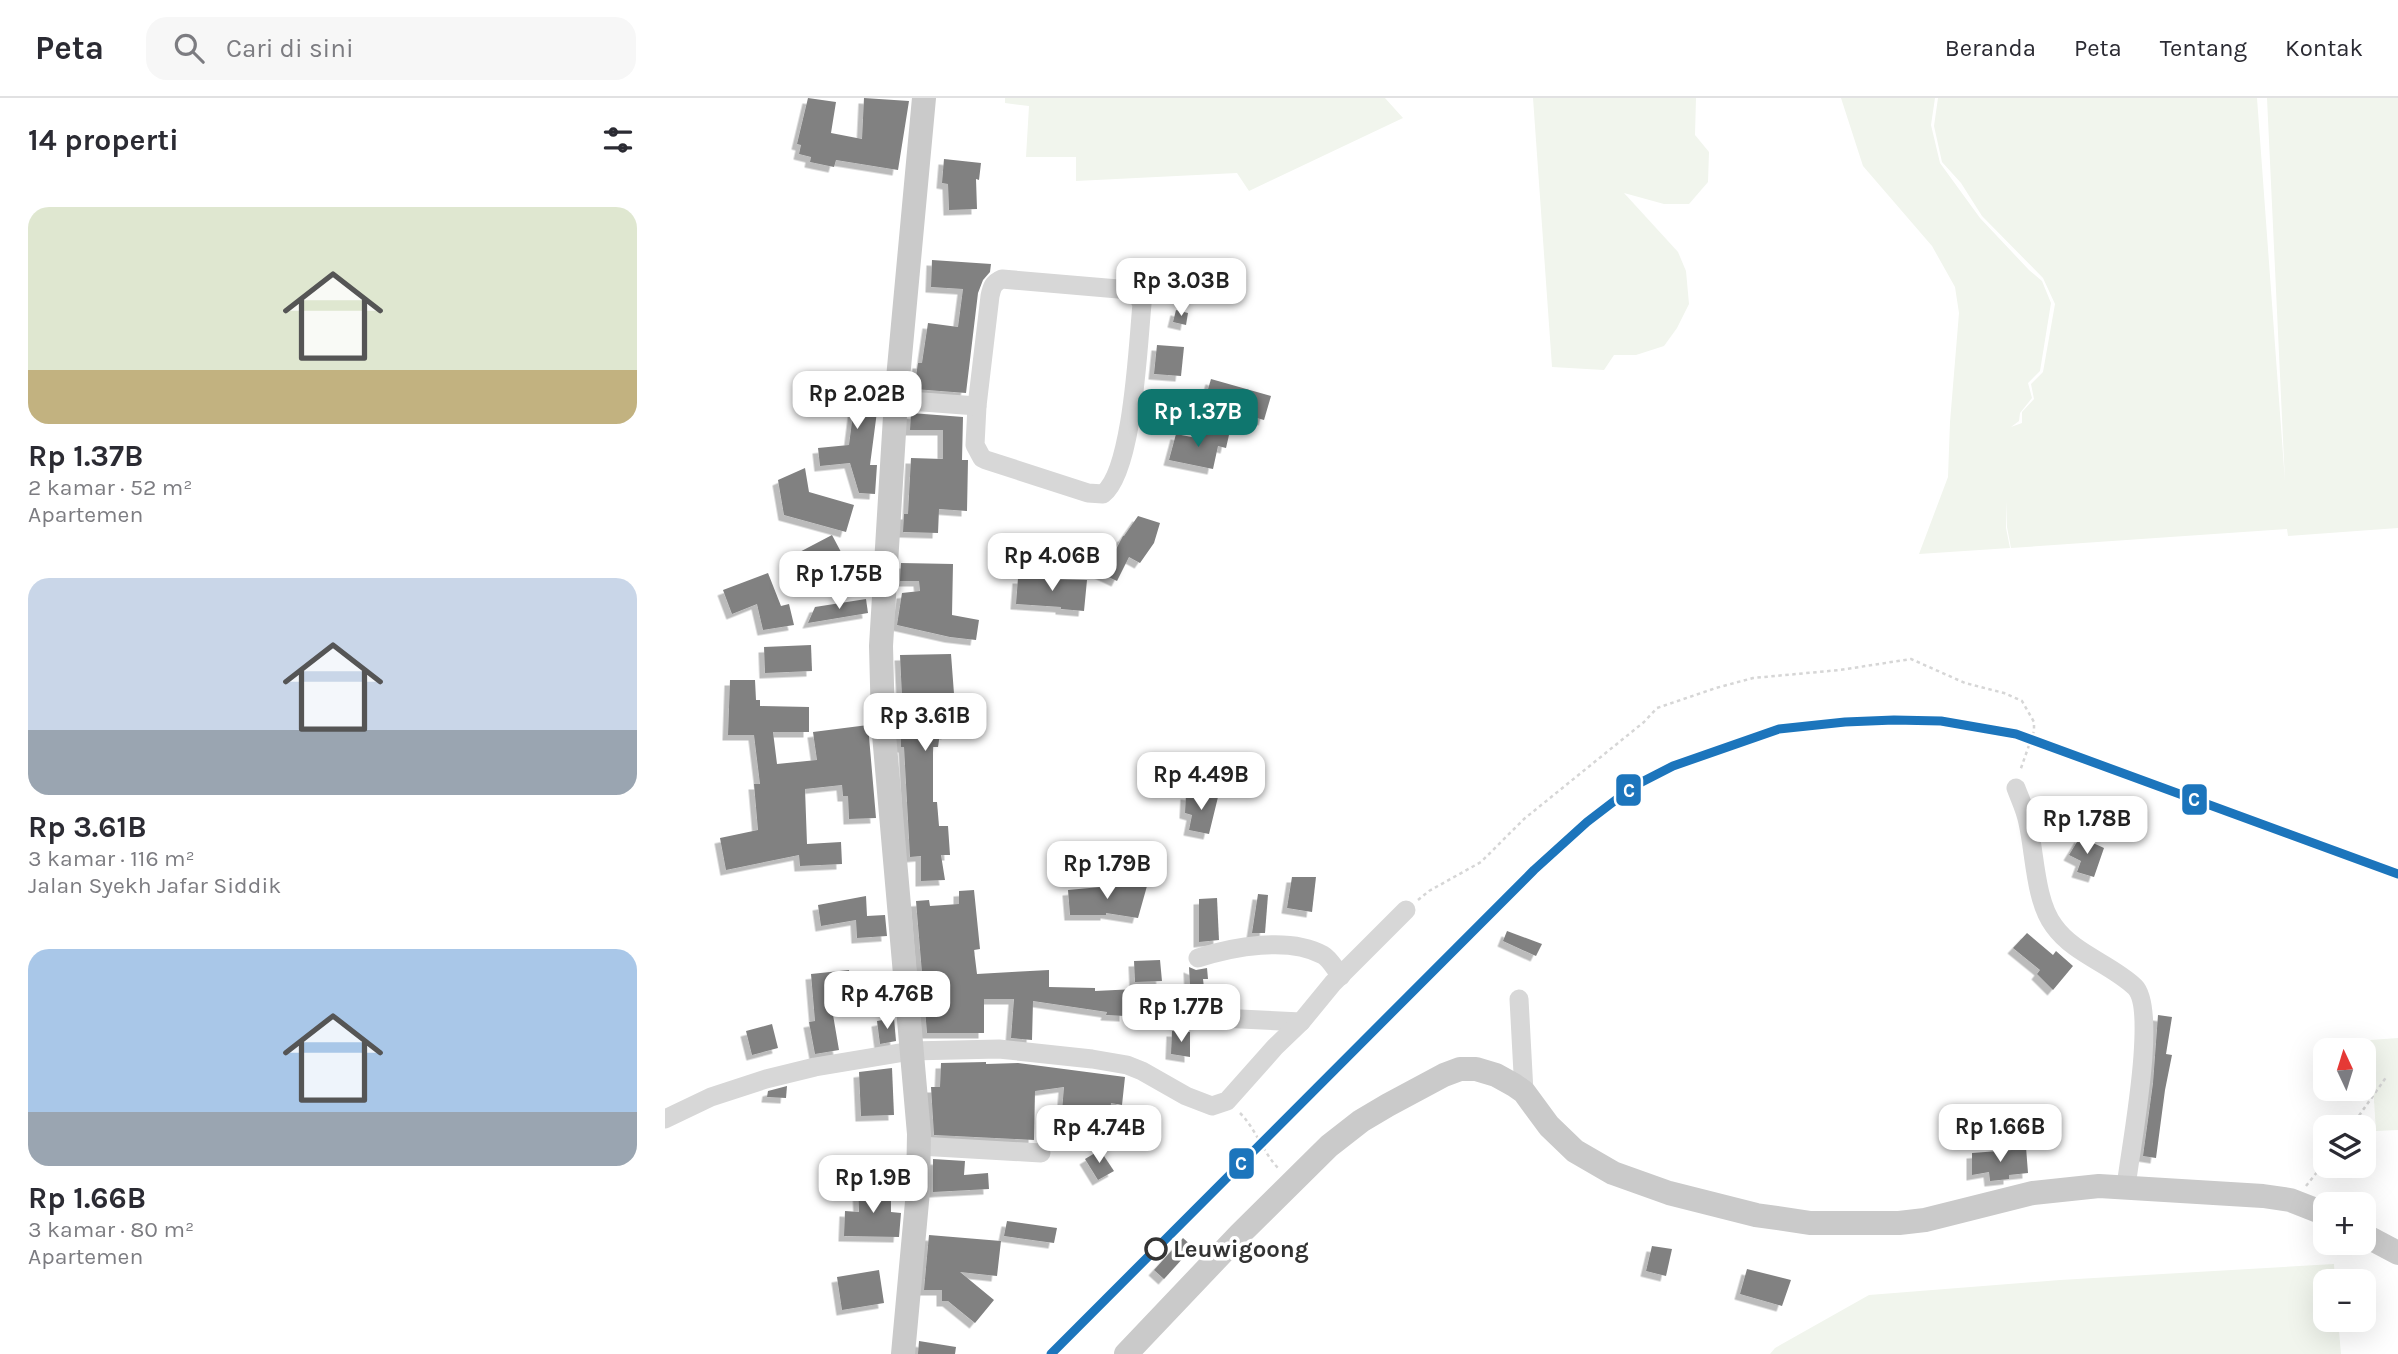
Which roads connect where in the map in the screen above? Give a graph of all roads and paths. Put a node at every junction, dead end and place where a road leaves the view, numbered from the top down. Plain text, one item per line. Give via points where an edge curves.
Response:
1 (924, 98) edge
2 (896, 400) junction
3 (977, 406) junction
4 (2016, 788) joint
5 (1406, 910) joint
6 (1198, 958) dead end
7 (1341, 976) junction
8 (1519, 999) dead end
9 (1178, 1016) dead end
10 (1301, 1022) junction
11 (911, 1051) junction
12 (2387, 1076) dead end
13 (1524, 1093) junction
14 (1227, 1101) junction
15 (2359, 1115) edge
16 (665, 1119) edge
17 (919, 1146) junction
18 (1041, 1153) dead end
19 (2313, 1177) edge
20 (1292, 1182) junction
21 (2126, 1187) junction
22 (2293, 1201) junction
23 (2313, 1209) edge
24 (2376, 1241) edge
25 (2398, 1253) edge
26 (903, 1354) edge
27 (1126, 1354) edge

1 - 2 main road
2 - 3 street
2 - 11 main road via 881,646 883,723
3 - 3 street via 975,445 982,458 1088,493 1106,492 1132,419 1142,304 1136,293 996,282
4 - 5 path via 2034,722 2022,701 2013,697 1965,683 1911,659 1753,678 1657,708 1481,862 1429,891
4 - 21 street via 2028,822 2042,900 2054,927 2134,986 2143,1003 2145,1034
5 - 7 street
6 - 7 street via 1248,946 1299,948 1323,955
7 - 10 street
8 - 13 street
9 - 10 street
10 - 14 street
11 - 14 street via 999,1049 1092,1059 1127,1065 1212,1106
11 - 16 street via 766,1079 711,1097
11 - 17 main road
12 - 15 path
13 - 20 main road via 1496,1075 1476,1069 1444,1074 1361,1121
13 - 21 main road via 1557,1135 1612,1173 1756,1215 1811,1223 1899,1223 2033,1193
14 - 20 path
17 - 18 street
17 - 26 main road
19 - 22 path
20 - 27 main road
21 - 22 main road
22 - 23 main road
24 - 25 main road

